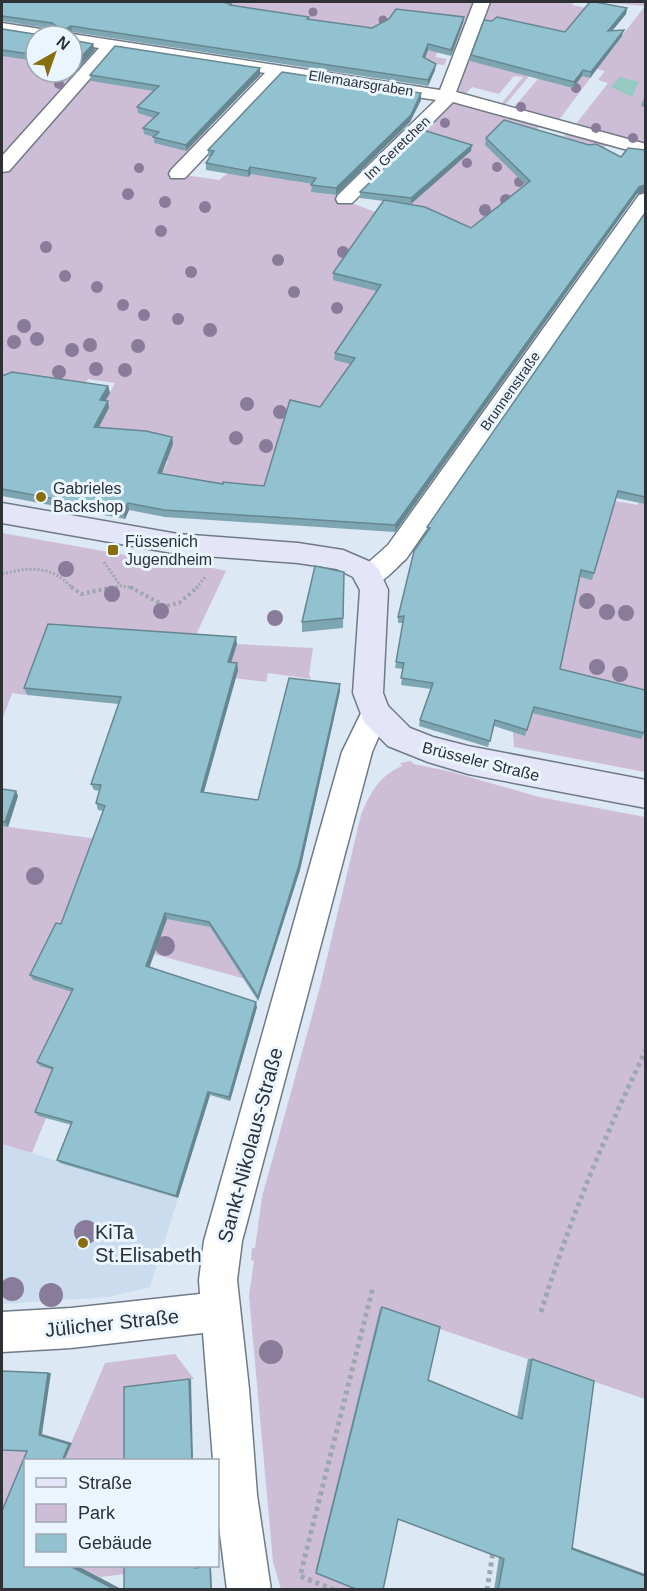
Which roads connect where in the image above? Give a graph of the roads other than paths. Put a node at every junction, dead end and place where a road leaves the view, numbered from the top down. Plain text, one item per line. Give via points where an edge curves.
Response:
1 (482, 2) edge
2 (2, 28) edge
3 (24, 31) edge
4 (84, 41) edge
5 (111, 45) junction
6 (277, 70) junction
7 (448, 96) junction
8 (645, 150) edge
9 (2, 167) edge
10 (178, 174) dead end
11 (345, 199) dead end
12 (645, 199) edge
13 (2, 513) edge
14 (369, 577) junction
15 (375, 713) junction
16 (645, 794) edge
17 (221, 1311) junction
18 (2, 1332) edge
19 (249, 1590) edge

1 - 7 street
2 - 3 street
4 - 5 street, Ellemaarsgraben
5 - 6 street, Ellemaarsgraben
5 - 9 street
6 - 7 street, Ellemaarsgraben
6 - 10 street
7 - 8 street, Ellemaarsgraben
7 - 11 street, Im Geretchen
12 - 14 street, Brunnenstraße via 397,552
13 - 14 street via 178,544 318,556 352,563
14 - 15 street, Brüsseler Straße via 374,598 367,682
15 - 16 street, Brüsseler Straße via 399,737 428,749 519,771
15 - 17 street, Sankt-Nikolaus-Straße via 357,752 223,1241 218,1280
17 - 18 street, Jülicher Straße
17 - 19 street, Sankt-Nikolaus-Straße via 236,1495

